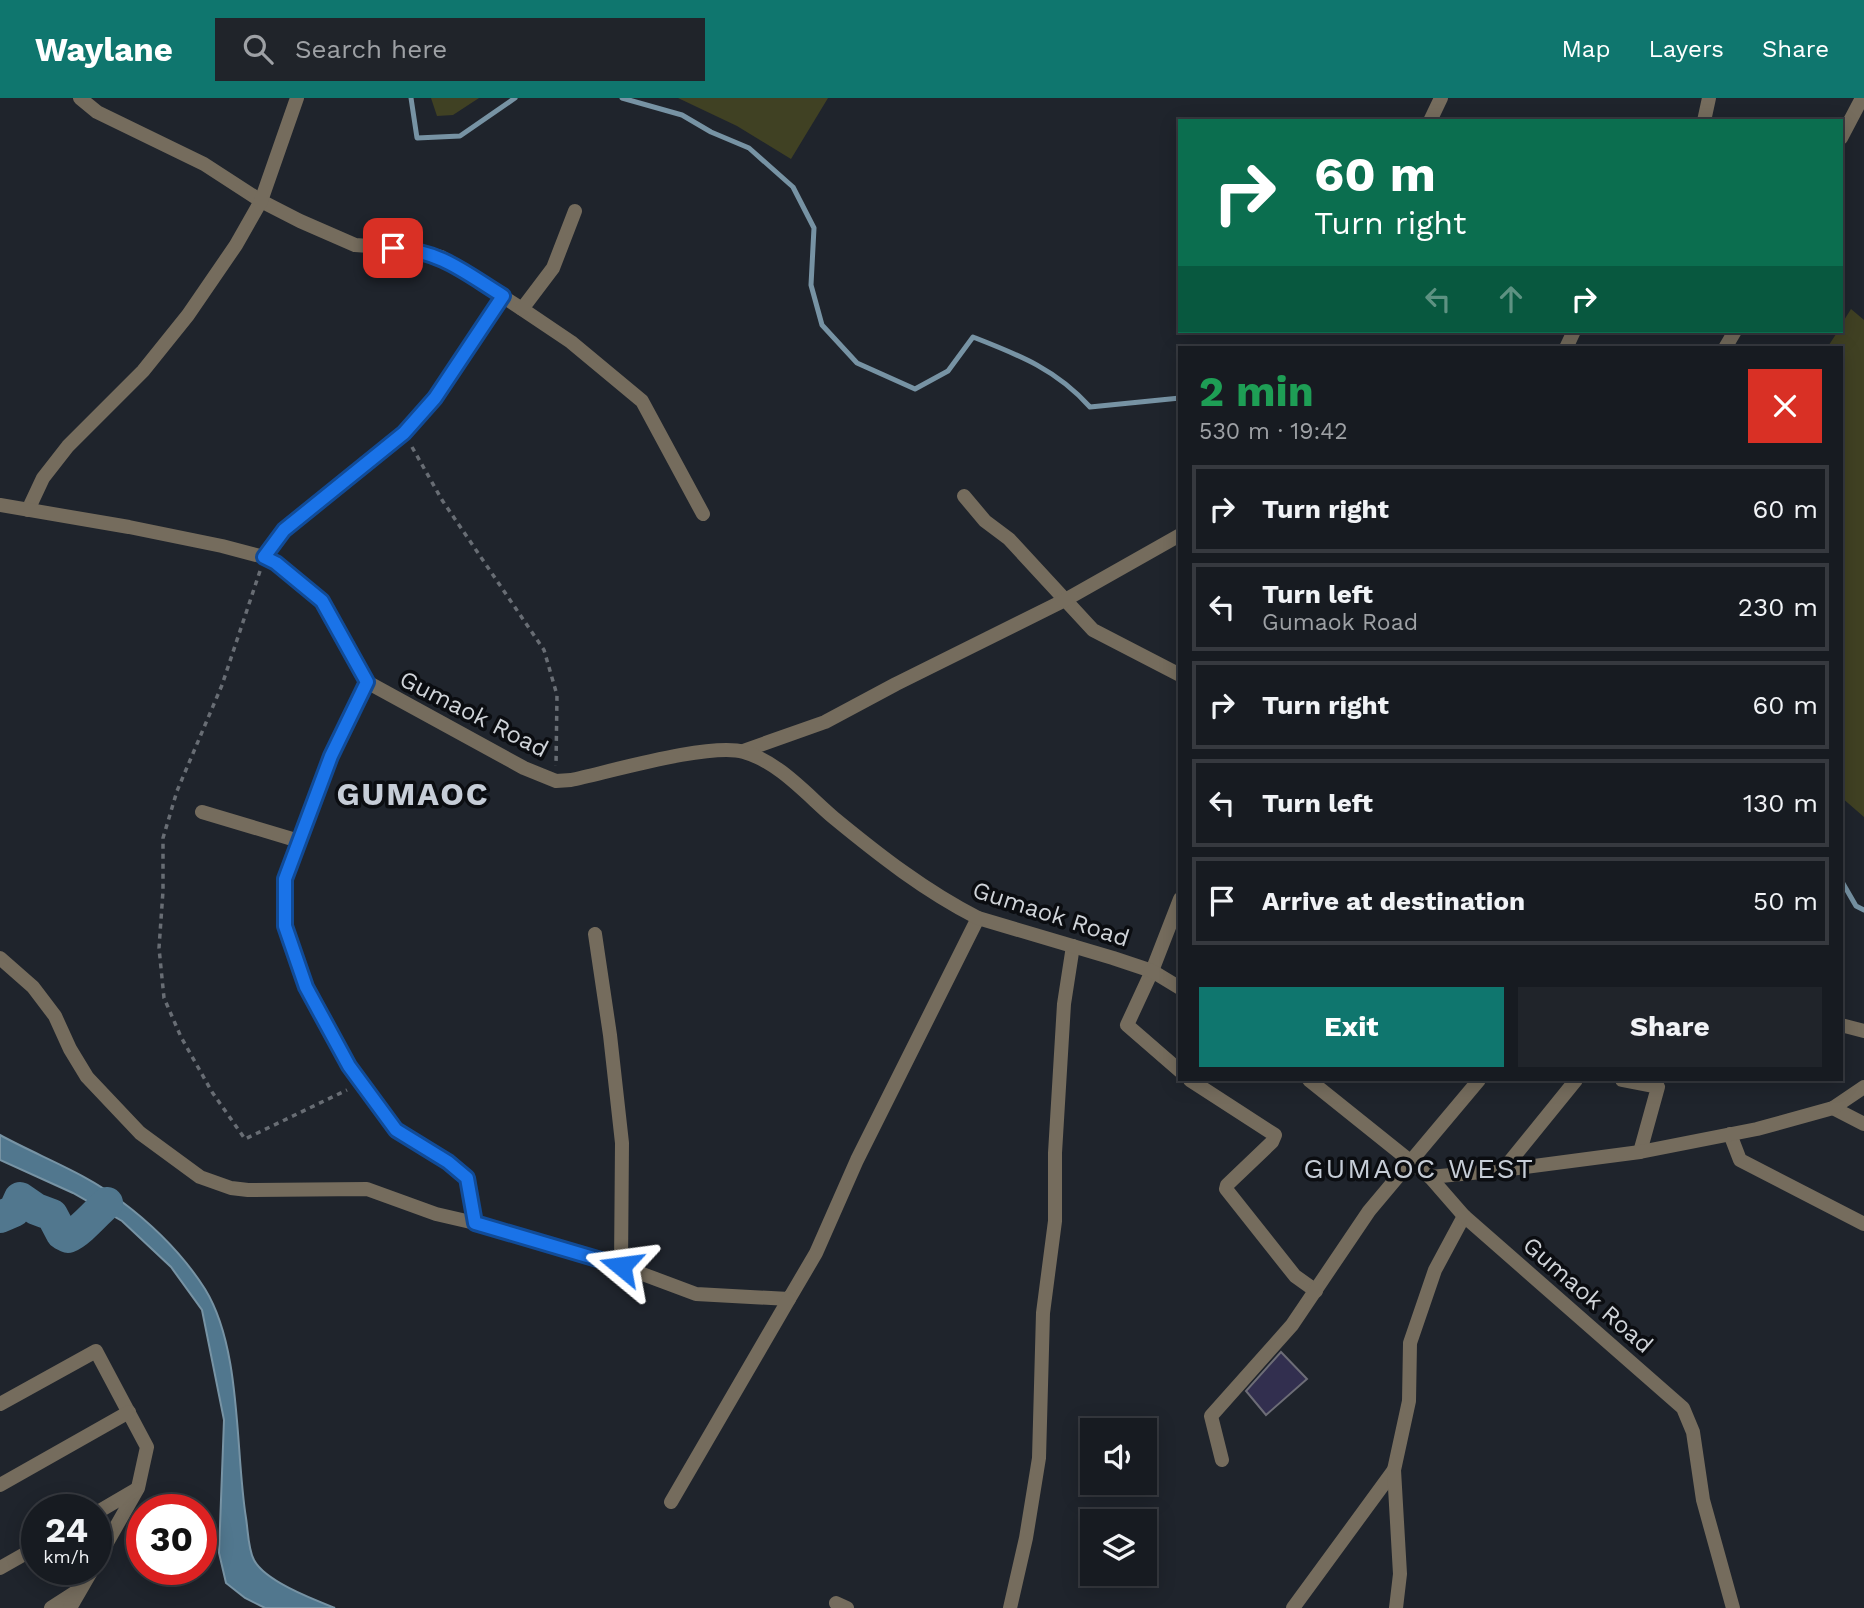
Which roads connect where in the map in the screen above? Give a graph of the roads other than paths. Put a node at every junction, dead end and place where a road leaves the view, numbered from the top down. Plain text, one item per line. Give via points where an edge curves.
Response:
1 (80, 98) edge
2 (297, 98) edge
3 (1441, 98) edge
4 (1709, 98) edge
5 (1863, 98) edge
6 (1431, 119) edge
7 (1704, 119) edge
8 (1843, 134) edge
9 (261, 201) junction
10 (575, 211) dead end
11 (503, 296) junction
12 (522, 309) junction
13 (964, 496) dead end
14 (0, 505) edge
15 (28, 510) junction
16 (703, 514) dead end
17 (1178, 536) edge
18 (264, 557) junction
19 (1065, 600) junction
20 (1178, 674) edge
21 (367, 682) junction
22 (743, 751) junction
23 (202, 812) dead end
24 (299, 841) junction
25 (1178, 905) edge
26 (978, 918) junction
27 (594, 934) dead end
28 (1073, 946) junction
29 (0, 958) edge
30 (1152, 971) junction
31 (1178, 987) edge
32 (1843, 1026) edge
33 (1864, 1031) edge
34 (1178, 1069) edge
35 (1192, 1081) edge
36 (1309, 1081) edge
37 (1478, 1081) edge
38 (1575, 1081) edge
39 (1627, 1081) edge
40 (1864, 1087) edge
41 (1833, 1108) junction
42 (1864, 1124) edge
43 (1730, 1134) junction
44 (1640, 1152) junction
45 (1410, 1160) junction
46 (1503, 1170) junction
47 (1430, 1177) junction
48 (1464, 1216) junction
49 (475, 1223) junction
50 (1864, 1224) edge
51 (621, 1266) junction
52 (1316, 1290) junction
53 (789, 1300) junction
54 (0, 1404) edge
55 (129, 1412) junction
56 (1222, 1461) dead end
57 (1394, 1470) junction
58 (0, 1485) edge
59 (138, 1488) junction
60 (671, 1502) dead end
61 (112, 1503) edge
62 (112, 1534) edge
63 (21, 1556) edge
64 (0, 1568) edge
65 (83, 1585) edge
66 (80, 1590) junction
67 (51, 1608) edge
68 (70, 1608) edge
69 (1010, 1608) edge
70 (1293, 1608) edge
71 (1396, 1608) edge
72 (1732, 1608) edge

1 - 9 street via 97,112 204,164
2 - 9 street
3 - 6 street
4 - 7 street
5 - 8 street
9 - 11 street via 355,245 412,249 441,257
9 - 15 street via 188,315 143,371 68,446 43,478
10 - 12 street via 553,268
11 - 12 street
11 - 18 street via 435,398 404,433 284,530
12 - 16 street via 571,342 642,401
13 - 19 street
14 - 15 street, Gumaok Road
15 - 18 street, Gumaok Road
17 - 19 street
18 - 21 street, Gumaok Road via 322,601
19 - 20 street via 1093,630
19 - 22 street via 825,722
21 - 22 street, Gumaok Road via 524,768 556,780 708,751
21 - 24 street via 331,756
22 - 26 street, Gumaok Road via 776,768 889,863
23 - 24 street
24 - 49 street via 285,879 285,926 306,987 349,1066 396,1130 467,1178
25 - 30 street
26 - 28 street, Gumaok Road
26 - 53 street
27 - 51 street via 622,1143
28 - 30 street, Gumaok Road
28 - 69 street via 1063,1004 1055,1221 1043,1313 1039,1464
29 - 49 street via 47,1006 87,1077 140,1133 200,1177 248,1190 367,1189
30 - 31 street, Gumaok Road
30 - 34 street via 1127,1025
32 - 33 street
35 - 52 street via 1275,1135 1226,1189 1295,1276
36 - 45 street, Gumaok Road
37 - 45 street
38 - 46 street
39 - 44 street via 1658,1087
40 - 41 street
41 - 42 street
41 - 43 street
43 - 44 street
43 - 50 street via 1740,1160
44 - 46 street
45 - 47 street, Gumaok Road
45 - 52 street
46 - 47 street
47 - 48 street, Gumaok Road
48 - 57 street via 1435,1270 1410,1343 1409,1401
48 - 72 street, Gumaok Road via 1683,1408 1693,1432 1703,1500
49 - 51 street
51 - 53 street via 696,1294
52 - 56 street via 1292,1325 1211,1416
53 - 60 street
54 - 55 street via 96,1351
55 - 58 street
55 - 59 street via 147,1447
57 - 70 street
57 - 71 street via 1400,1574
59 - 61 street
59 - 62 street
63 - 64 street
65 - 66 street
66 - 67 street
66 - 68 street

